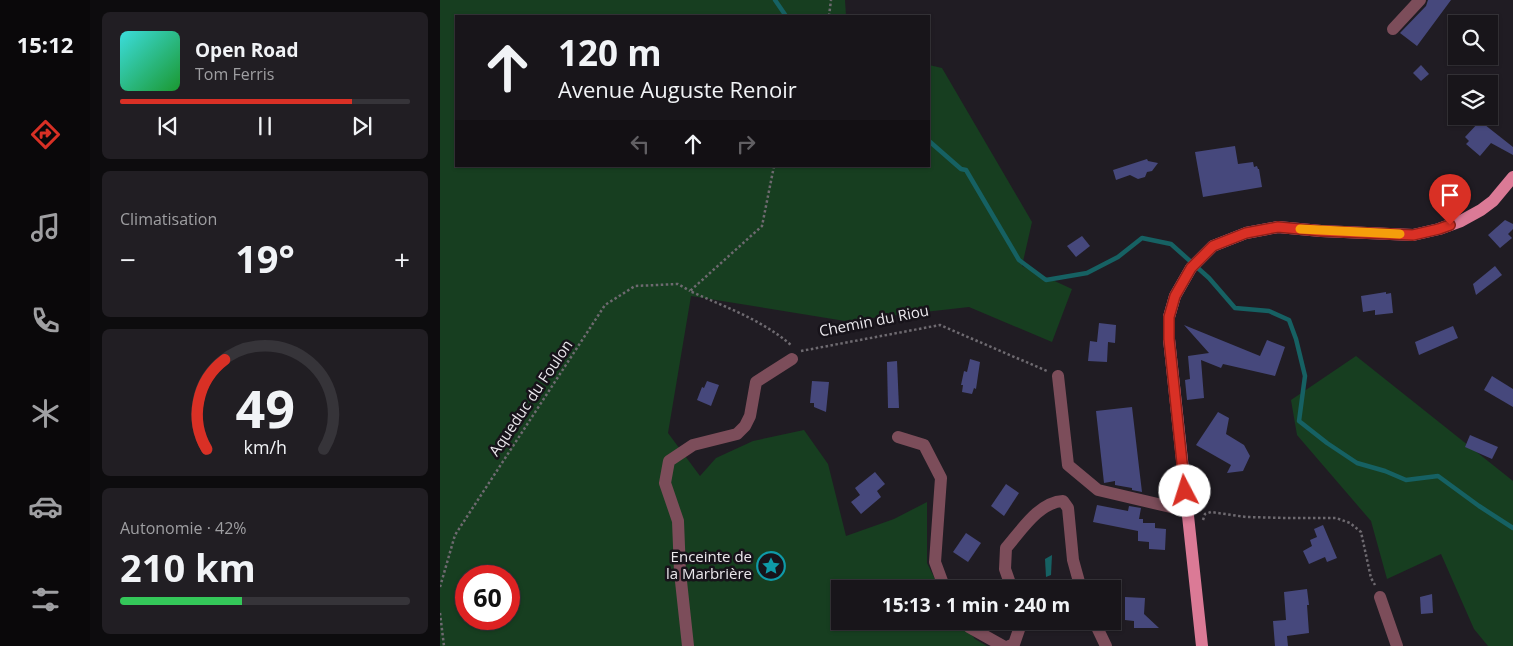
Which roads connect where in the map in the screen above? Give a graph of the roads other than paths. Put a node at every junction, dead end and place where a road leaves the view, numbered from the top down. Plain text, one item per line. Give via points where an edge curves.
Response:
1 (1420, 0) edge
2 (1393, 28) dead end
3 (1513, 177) edge
4 (795, 355) road end
5 (1058, 376) road end
6 (898, 437) dead end
7 (1186, 508) junction
8 (942, 580) edge
9 (1009, 580) edge
10 (1079, 580) edge
11 (1380, 597) road end
12 (974, 630) edge
13 (1019, 630) edge
14 (1098, 630) edge
15 (688, 646) edge
16 (1003, 646) edge
17 (1008, 646) edge
18 (1106, 646) edge
19 (1202, 646) edge
20 (1397, 646) edge

1 - 2 street
3 - 7 main road via 1481,210 1439,229 1413,235 1278,227 1246,233 1213,246 1191,268 1175,296 1169,317
4 - 15 street via 756,382 750,416 737,434 693,444 669,461 665,483 678,521
5 - 7 street via 1068,465 1098,490
6 - 8 street via 924,445 941,478 935,562
7 - 19 main road
9 - 10 street via 1006,548 1037,513 1056,501 1063,501 1068,508 1073,560
11 - 20 street
12 - 16 street
13 - 17 street via 1014,644
14 - 18 street

